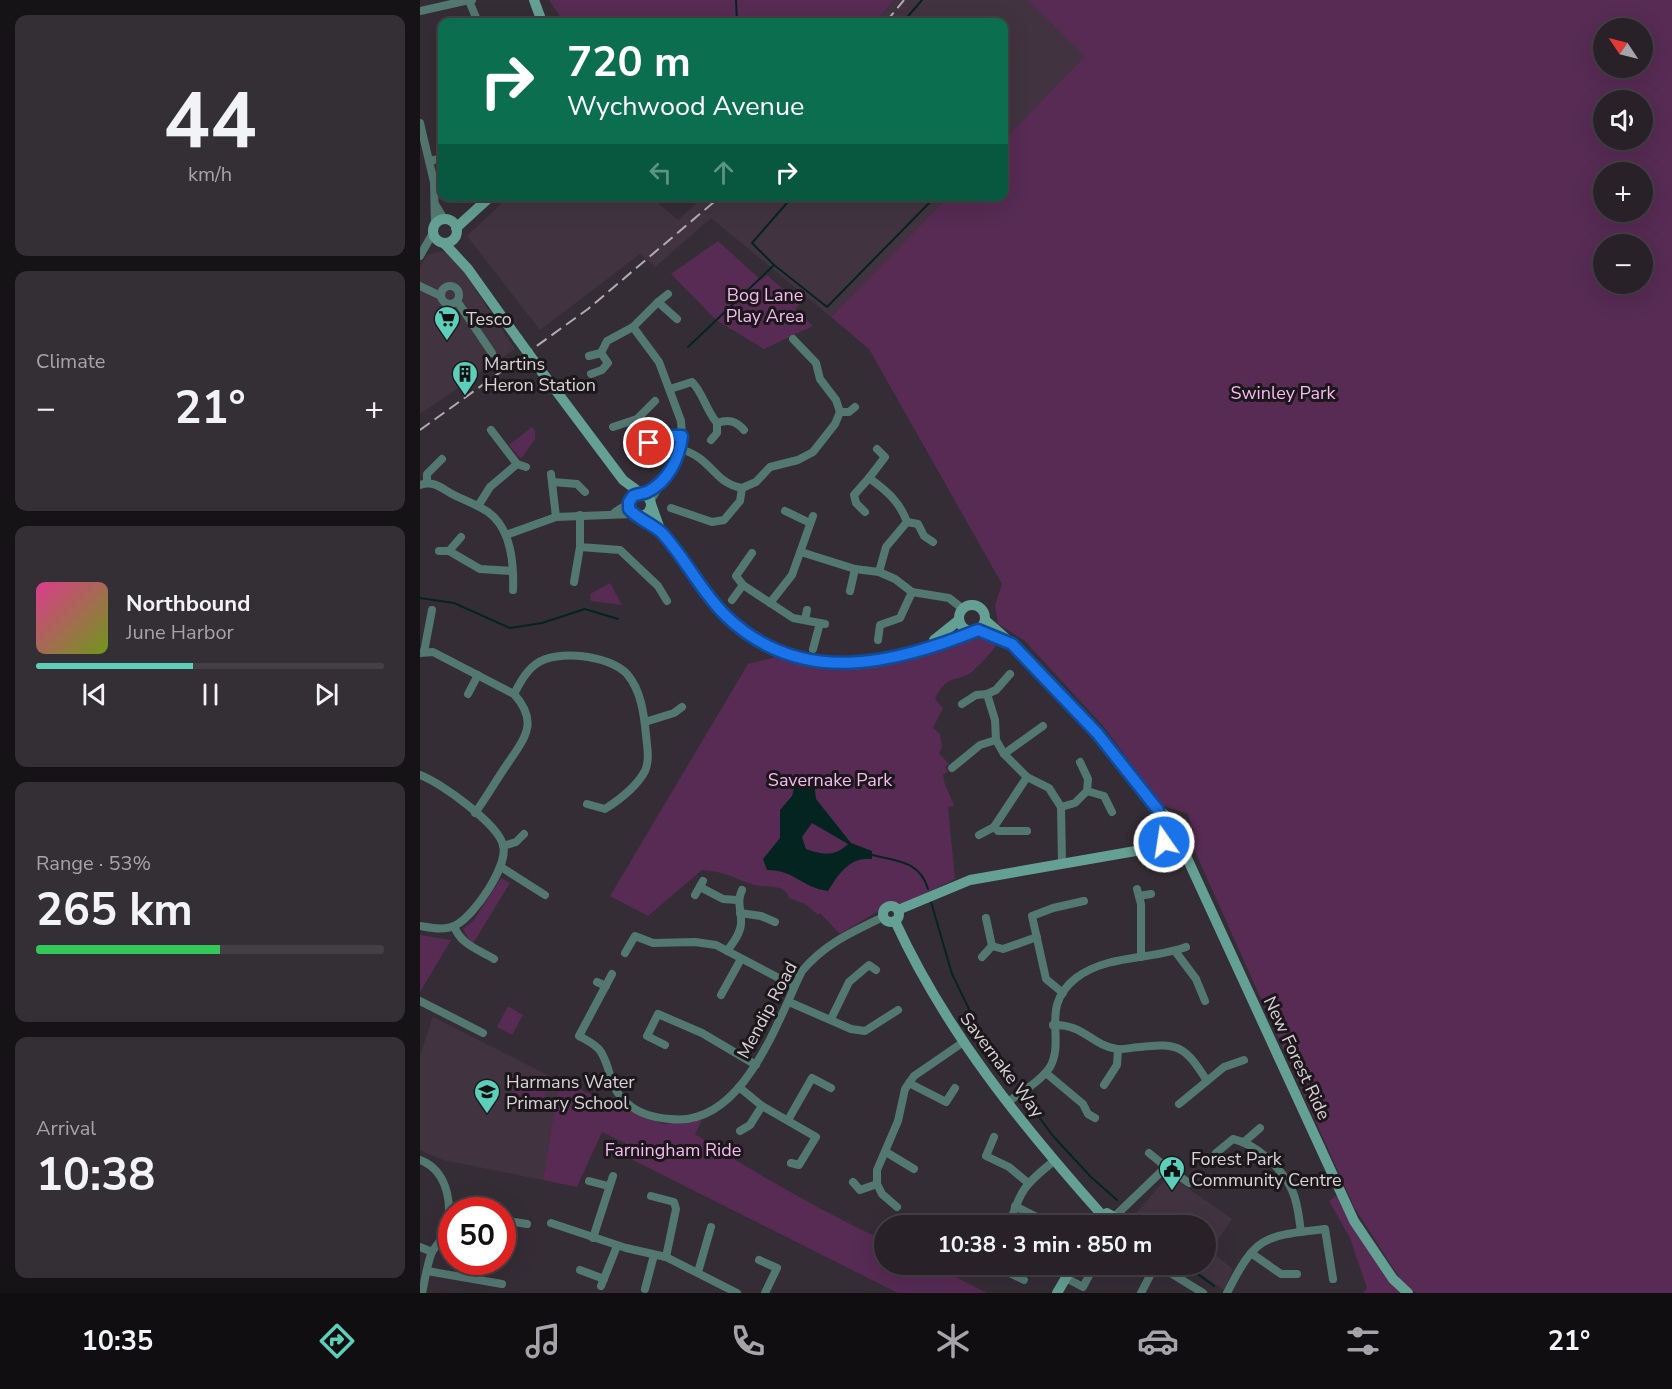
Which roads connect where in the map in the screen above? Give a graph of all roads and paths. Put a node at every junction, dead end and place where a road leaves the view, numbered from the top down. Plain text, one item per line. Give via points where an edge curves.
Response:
1 (470, 0) edge
2 (534, 0) edge
3 (420, 11) edge
4 (477, 18) edge
5 (541, 18) edge
6 (420, 123) edge
7 (438, 159) edge
8 (430, 161) junction
9 (486, 201) edge
10 (445, 231) junction
11 (420, 258) edge
12 (420, 286) edge
13 (668, 294) dead end
14 (441, 296) junction
15 (457, 301) junction
16 (658, 302) junction
17 (677, 319) dead end
18 (633, 327) junction
19 (793, 339) dead end
20 (492, 353) dead end
21 (601, 353) junction
22 (590, 356) dead end
23 (591, 374) dead end
24 (670, 389) junction
25 (655, 401) dead end
26 (855, 408) dead end
27 (840, 412) junction
28 (637, 419) junction
29 (717, 423) junction
30 (613, 427) dead end
31 (491, 430) dead end
32 (744, 430) dead end
33 (682, 436) junction
34 (711, 440) dead end
35 (680, 449) junction
36 (877, 449) dead end
37 (442, 459) dead end
38 (517, 464) junction
39 (525, 467) dead end
40 (869, 478) junction
41 (623, 480) junction
42 (424, 484) edge
43 (742, 488) junction
44 (585, 492) dead end
45 (647, 498) junction
46 (629, 502) junction
47 (478, 506) junction
48 (671, 508) dead end
49 (785, 511) dead end
50 (615, 512) junction
51 (865, 512) dead end
52 (580, 514) junction
53 (636, 515) junction
54 (556, 517) junction
55 (907, 522) junction
56 (661, 532) junction
57 (506, 535) junction
58 (461, 537) dead end
59 (933, 542) dead end
60 (580, 547) junction
61 (439, 551) dead end
62 (449, 551) junction
63 (801, 552) junction
64 (752, 553) dead end
65 (855, 569) junction
66 (512, 571) junction
67 (879, 572) junction
68 (574, 582) dead end
69 (743, 585) junction
70 (513, 590) dead end
71 (850, 591) dead end
72 (912, 592) junction
73 (732, 600) dead end
74 (667, 601) dead end
75 (770, 603) junction
76 (963, 609) junction
77 (432, 610) dead end
78 (807, 610) dead end
79 (805, 620) junction
80 (959, 620) junction
81 (985, 620) junction
82 (974, 631) junction
83 (878, 640) dead end
84 (1012, 644) junction
85 (924, 648) junction
86 (813, 649) dead end
87 (422, 653) edge
88 (1011, 674) dead end
89 (478, 675) junction
90 (468, 694) dead end
91 (514, 694) junction
92 (987, 694) junction
93 (962, 704) dead end
94 (682, 707) dead end
95 (645, 722) junction
96 (1043, 726) dead end
97 (996, 740) junction
98 (1004, 754) junction
99 (1080, 762) dead end
100 (952, 768) dead end
101 (420, 774) edge
102 (1027, 777) junction
103 (1087, 791) junction
104 (587, 804) dead end
105 (1061, 807) junction
106 (1158, 810) junction
107 (1112, 812) dead end
108 (475, 813) junction
109 (1175, 824) junction
110 (994, 827) junction
111 (1027, 831) dead end
112 (524, 834) dead end
113 (979, 835) dead end
114 (1162, 835) junction
115 (1184, 837) junction
116 (1171, 845) junction
117 (503, 846) junction
118 (1147, 848) junction
119 (1187, 858) junction
120 (1062, 864) junction
121 (501, 867) junction
122 (742, 890) dead end
123 (1152, 894) dead end
124 (545, 895) dead end
125 (695, 896) dead end
126 (737, 900) junction
127 (1084, 901) dead end
128 (740, 913) junction
129 (897, 916) junction
130 (883, 917) joint
131 (986, 918) dead end
132 (775, 922) dead end
133 (420, 926) edge
134 (454, 926) junction
135 (1037, 937) junction
136 (992, 946) junction
137 (1186, 947) dead end
138 (727, 951) junction
139 (1175, 951) junction
140 (626, 952) dead end
141 (982, 957) dead end
142 (1141, 957) junction
143 (494, 959) dead end
144 (741, 959) junction
145 (870, 965) dead end
146 (612, 974) dead end
147 (597, 981) dead end
148 (606, 986) junction
149 (794, 986) junction
150 (1063, 993) junction
151 (721, 995) dead end
152 (420, 1001) edge
153 (1205, 1001) dead end
154 (789, 1002) junction
155 (898, 1010) dead end
156 (831, 1019) junction
157 (1053, 1025) junction
158 (483, 1033) dead end
159 (962, 1043) junction
160 (665, 1045) dead end
161 (1118, 1049) junction
162 (1244, 1060) dead end
163 (756, 1065) junction
164 (1046, 1073) junction
165 (1207, 1081) junction
166 (909, 1083) junction
167 (1104, 1085) dead end
168 (739, 1087) junction
169 (831, 1088) dead end
170 (955, 1089) dead end
171 (1008, 1102) junction
172 (1179, 1104) dead end
173 (762, 1106) junction
174 (1089, 1118) dead end
175 (788, 1120) junction
176 (1260, 1128) dead end
177 (740, 1131) dead end
178 (994, 1137) dead end
179 (1244, 1142) junction
180 (886, 1152) junction
181 (1215, 1153) dead end
182 (1149, 1154) dead end
183 (420, 1160) edge
184 (1054, 1161) junction
185 (791, 1163) dead end
186 (1166, 1167) junction
187 (914, 1169) dead end
188 (613, 1176) dead end
189 (589, 1181) dead end
190 (853, 1182) dead end
191 (1027, 1182) junction
192 (877, 1184) junction
193 (1189, 1184) dead end
194 (608, 1186) junction
195 (651, 1196) dead end
196 (449, 1197) edge
197 (1015, 1206) junction
198 (897, 1207) dead end
199 (1012, 1215) edge
200 (1033, 1215) edge
201 (1097, 1215) edge
202 (1120, 1215) edge
203 (516, 1222) edge
204 (550, 1223) dead end
205 (527, 1224) dead end
206 (711, 1227) dead end
207 (1301, 1232) junction
208 (593, 1238) junction
209 (438, 1243) edge
210 (617, 1246) junction
211 (420, 1247) edge
212 (432, 1252) junction
213 (1251, 1253) junction
214 (654, 1255) junction
215 (666, 1257) junction
216 (759, 1260) dead end
217 (580, 1270) dead end
218 (427, 1271) junction
219 (698, 1272) junction
220 (1297, 1274) dead end
221 (1014, 1275) edge
222 (1068, 1275) edge
223 (1090, 1275) edge
224 (1151, 1275) edge
225 (1174, 1275) edge
226 (1066, 1278) junction
227 (1334, 1279) dead end
228 (1024, 1280) dead end
229 (502, 1284) dead end
230 (645, 1289) dead end
231 (1082, 1290) edge
232 (1201, 1292) edge
233 (422, 1293) edge
234 (737, 1293) edge
235 (765, 1293) edge
236 (1057, 1293) edge
237 (1142, 1293) edge
238 (1227, 1293) edge
239 (1408, 1293) edge

1 - 3 street
1 - 4 street
2 - 5 main road
6 - 8 street
7 - 8 street
8 - 10 street via 434,203
9 - 10 main road
10 - 11 street
10 - 41 main road, bridge via 518,339
12 - 14 street
13 - 16 street
14 - 15 street via 448,304
14 - 15 street via 444,287 453,286 459,292
15 - 20 street
16 - 17 street
16 - 18 street
18 - 21 street via 607,341
18 - 24 street via 660,362
19 - 27 street via 816,363 820,379
21 - 22 street
21 - 23 street via 608,363
24 - 29 street via 692,382
24 - 33 street
25 - 28 street
26 - 27 street
27 - 43 street via 813,452 770,467 756,482
28 - 30 street
28 - 33 street via 649,443
29 - 32 street via 728,420
29 - 34 street via 717,433
31 - 38 street
33 - 35 street
35 - 43 street via 702,457 724,482
35 - 45 street via 670,472
36 - 40 street via 885,457
37 - 42 street via 427,474
38 - 39 street
38 - 47 street via 490,487
40 - 51 street via 854,495
40 - 55 street via 887,491
41 - 45 main road
41 - 46 main road
42 - 47 street via 437,484
43 - 48 street via 740,501 724,520 712,522
44 - 54 street via 577,484 552,478
45 - 46 main road via 633,496
45 - 53 main road via 648,511
45 - 56 main road
46 - 50 street
46 - 53 main road
47 - 57 street via 498,521
49 - 63 street via 811,520
50 - 52 street
50 - 53 street
52 - 54 street
52 - 60 street
53 - 56 main road
54 - 57 street
55 - 59 street via 918,524 924,536
55 - 67 street via 886,547
56 - 85 main road via 727,616 745,632 777,650 832,664 889,660
57 - 66 street
58 - 62 street
60 - 68 street
60 - 74 street via 620,550 658,586
61 - 62 street
62 - 66 street via 480,569
63 - 65 street
63 - 75 street via 792,575
64 - 69 street via 736,576
65 - 67 street
65 - 71 street
66 - 70 street
67 - 72 street
69 - 73 street
69 - 75 street
72 - 76 street via 949,598
72 - 83 street via 900,618 880,625
75 - 79 street via 793,618
76 - 80 main road
76 - 81 main road, New Forest Ride via 976,606 983,611
77 - 87 street
78 - 79 street
79 - 86 street via 823,624
80 - 82 main road, New Forest Ride via 962,628
80 - 85 main road
81 - 82 main road
81 - 84 main road, New Forest Ride
82 - 84 main road, New Forest Ride
82 - 85 main road
84 - 106 main road, New Forest Ride via 1097,733
87 - 89 street via 433,652
88 - 92 street
89 - 90 street
89 - 91 street
91 - 95 street via 538,662 574,655 593,657 627,674 638,692
91 - 108 street via 528,719 525,739
92 - 93 street via 976,695
92 - 97 street
94 - 95 street
95 - 104 street via 648,763 641,777 605,809
96 - 98 street
97 - 98 street
97 - 100 street via 980,745
98 - 102 street
99 - 103 street via 1088,779
101 - 108 street via 440,783
102 - 105 street via 1049,788
102 - 110 street
103 - 105 street via 1074,803
103 - 107 street via 1104,796
105 - 120 street
106 - 109 main road, New Forest Ride
106 - 114 main road, New Forest Ride
108 - 117 street via 496,831
109 - 114 main road via 1168,825
109 - 115 main road, New Forest Ride via 1181,827
110 - 111 street via 998,831
110 - 113 street
112 - 117 street
114 - 116 main road, New Forest Ride
114 - 118 main road
115 - 116 main road via 1180,843
115 - 119 main road, New Forest Ride
116 - 118 main road
116 - 119 main road, New Forest Ride
117 - 121 street
118 - 120 main road
119 - 239 main road, New Forest Ride via 1354,1221 1393,1280
120 - 129 main road via 970,880
121 - 124 street
121 - 134 street via 468,918
122 - 126 street
123 - 142 street via 1138,892
125 - 126 street via 701,884 723,899
126 - 128 street
127 - 135 street via 1032,916
128 - 132 street
128 - 138 street via 739,933
129 - 130 main road via 893,906 887,906
129 - 159 main road, Savernake Way via 945,1017
130 - 149 street, Mendip Road via 824,948 802,971
131 - 136 street
133 - 134 street
134 - 143 street via 467,945
135 - 136 street via 1003,949
135 - 150 street via 1046,979
136 - 141 street
137 - 139 street
138 - 140 street via 716,945 653,943 635,936
138 - 144 street
139 - 142 street
139 - 153 street via 1196,979
142 - 150 street via 1095,968 1076,978
144 - 149 street
144 - 151 street
145 - 156 street via 849,982
146 - 148 street
147 - 148 street
148 - 168 street, Mendip Road via 579,1036 600,1050 609,1079 629,1105 651,1117 693,1118 716,1108
149 - 154 street, Mendip Road
150 - 157 street
152 - 158 street
154 - 156 street
154 - 163 street, Mendip Road
155 - 156 street via 865,1032
157 - 161 street via 1078,1028 1099,1043
157 - 164 street via 1054,1057
159 - 166 street
159 - 171 main road, Savernake Way
160 - 163 street via 646,1039 655,1011
161 - 165 street via 1179,1046
161 - 167 street via 1118,1065
162 - 165 street via 1224,1067
163 - 168 street, Mendip Road
164 - 171 street
164 - 174 street via 1083,1104
165 - 172 street
166 - 170 street via 946,1107
166 - 180 street
168 - 173 street
169 - 175 street via 812,1078
171 - 184 main road, Savernake Way
173 - 175 street
173 - 177 street via 750,1125
175 - 185 street via 816,1137 799,1165
176 - 179 street
178 - 191 street via 985,1158 1009,1167
179 - 181 street via 1233,1140
179 - 207 street via 1272,1163 1292,1190
180 - 187 street
180 - 192 street via 877,1170
182 - 186 street
183 - 196 street via 438,1172
184 - 191 street
184 - 201 main road, Savernake Way
186 - 193 street
186 - 202 street
188 - 194 street
189 - 194 street
190 - 192 street via 860,1190
191 - 197 street
192 - 198 street
194 - 208 street
195 - 215 street via 675,1202
197 - 199 street
197 - 200 street
203 - 205 street
204 - 208 street
206 - 219 street
207 - 213 street via 1261,1242
207 - 227 street via 1326,1229
208 - 210 street
209 - 212 street
210 - 214 street
210 - 217 street via 602,1283
211 - 212 street
212 - 218 street
213 - 220 street via 1281,1274
213 - 238 street
214 - 215 street
214 - 230 street
215 - 219 street
216 - 235 street via 777,1268
218 - 229 street
218 - 233 street
219 - 234 street
221 - 228 street
222 - 226 main road
223 - 231 street
224 - 237 street
225 - 232 street
226 - 231 street
226 - 236 main road

